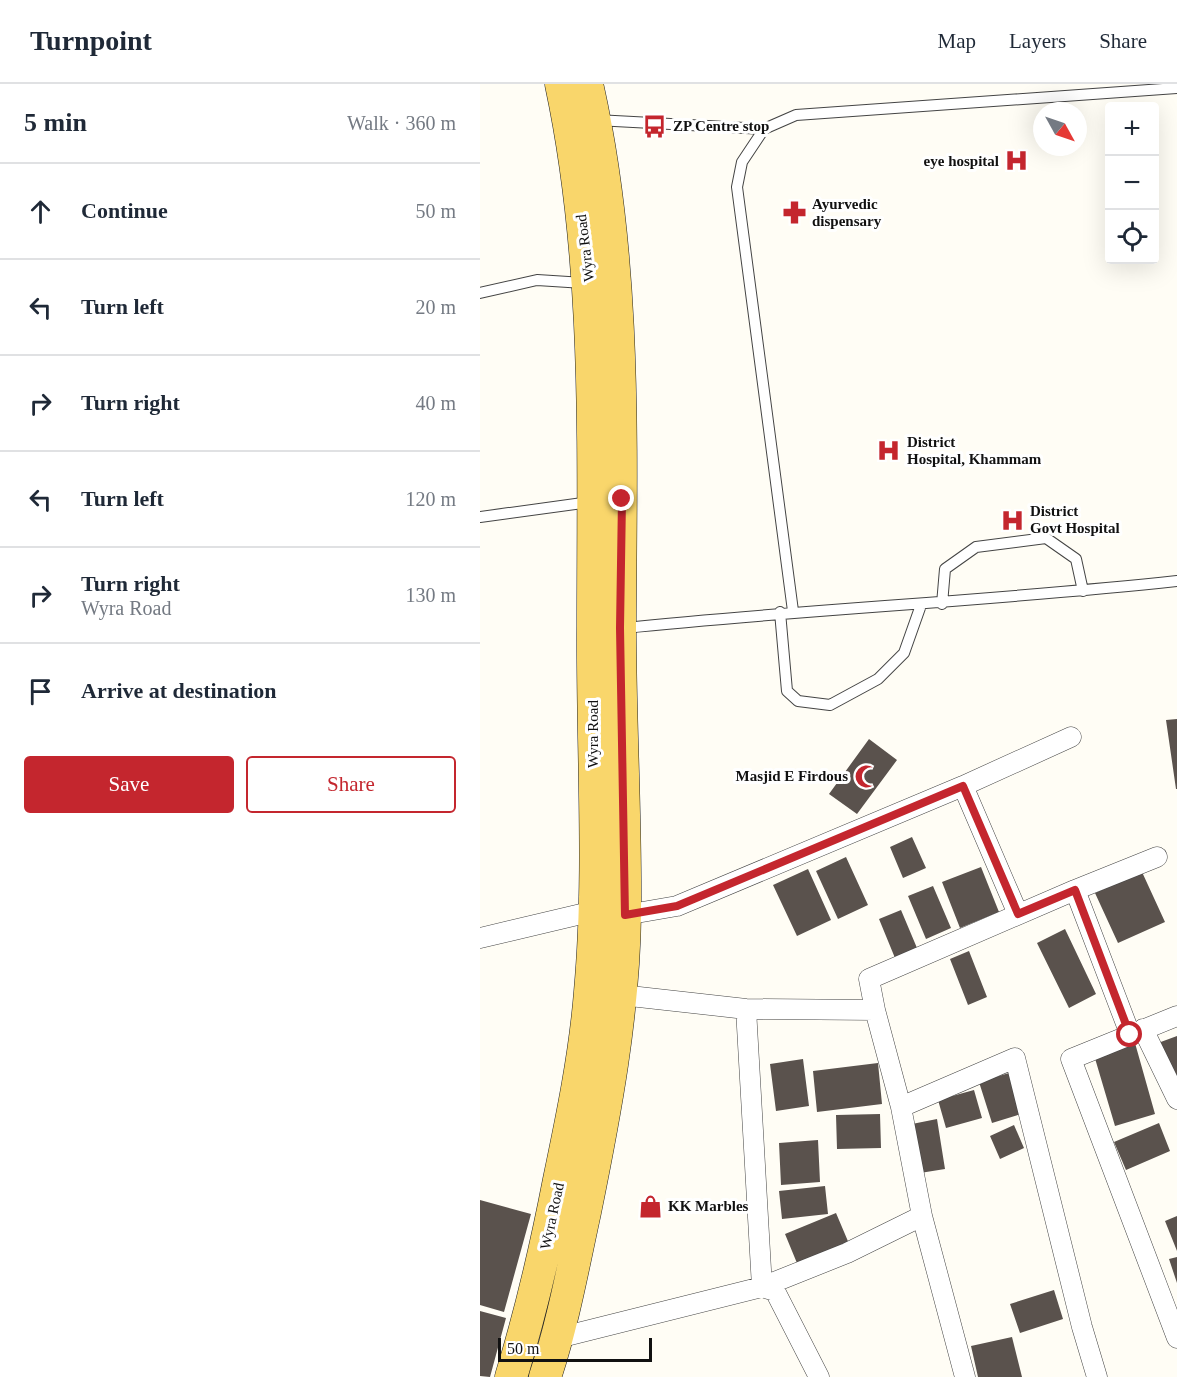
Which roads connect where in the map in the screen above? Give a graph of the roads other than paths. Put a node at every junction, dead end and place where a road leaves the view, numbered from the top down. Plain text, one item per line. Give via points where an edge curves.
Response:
1 (561, 84) edge
2 (587, 84) edge
3 (1177, 88) edge
4 (595, 120) junction
5 (764, 129) junction
6 (590, 284) junction
7 (480, 293) edge
8 (608, 500) junction
9 (480, 517) edge
10 (1177, 581) edge
11 (1083, 591) junction
12 (942, 604) junction
13 (921, 605) junction
14 (793, 611) junction
15 (780, 612) junction
16 (620, 628) junction
17 (1071, 737) dead end
18 (963, 786) junction
19 (1157, 857) dead end
20 (1075, 890) junction
21 (594, 911) junction
22 (1018, 914) junction
23 (625, 915) junction
24 (480, 938) edge
25 (621, 995) junction
26 (746, 1009) junction
27 (875, 1010) junction
28 (1177, 1016) edge
29 (1136, 1032) junction
30 (1177, 1099) edge
31 (901, 1107) junction
32 (922, 1216) junction
33 (762, 1287) junction
34 (558, 1338) junction
35 (1177, 1338) edge
36 (511, 1377) edge
37 (545, 1377) edge
38 (819, 1377) edge
39 (965, 1377) edge
40 (1097, 1377) edge

1 - 6 main road, Wyra Road via 571,131
2 - 4 main road, Wyra Road
3 - 5 lane via 796,115
4 - 5 lane
4 - 8 main road, Wyra Road via 616,284
5 - 14 lane via 742,162 737,188
6 - 7 lane via 537,280
6 - 8 main road, Wyra Road
8 - 9 lane
8 - 16 main road, Wyra Road
8 - 21 main road, Wyra Road
10 - 11 lane
11 - 12 lane
11 - 12 lane via 1076,559 1046,538 976,547 945,569
12 - 13 lane
13 - 14 lane
13 - 15 lane via 904,653 878,679 830,705 798,701 787,691
14 - 15 lane
15 - 16 lane
16 - 23 main road, Wyra Road
17 - 18 street
18 - 22 street
18 - 23 street via 677,906
19 - 20 street
20 - 22 street
20 - 29 street
21 - 24 street
21 - 36 main road, Wyra Road via 590,994 572,1122 534,1304
22 - 27 street via 869,979
23 - 25 main road, Wyra Road
25 - 26 street
25 - 34 main road, Wyra Road via 602,1129
26 - 27 street
26 - 33 street
27 - 31 street
28 - 29 street
29 - 30 street
29 - 35 street via 1071,1059
31 - 32 street
31 - 40 street via 1015,1058
32 - 33 street via 847,1253
32 - 39 street
33 - 34 street
33 - 38 street via 775,1291
34 - 37 main road, Wyra Road

